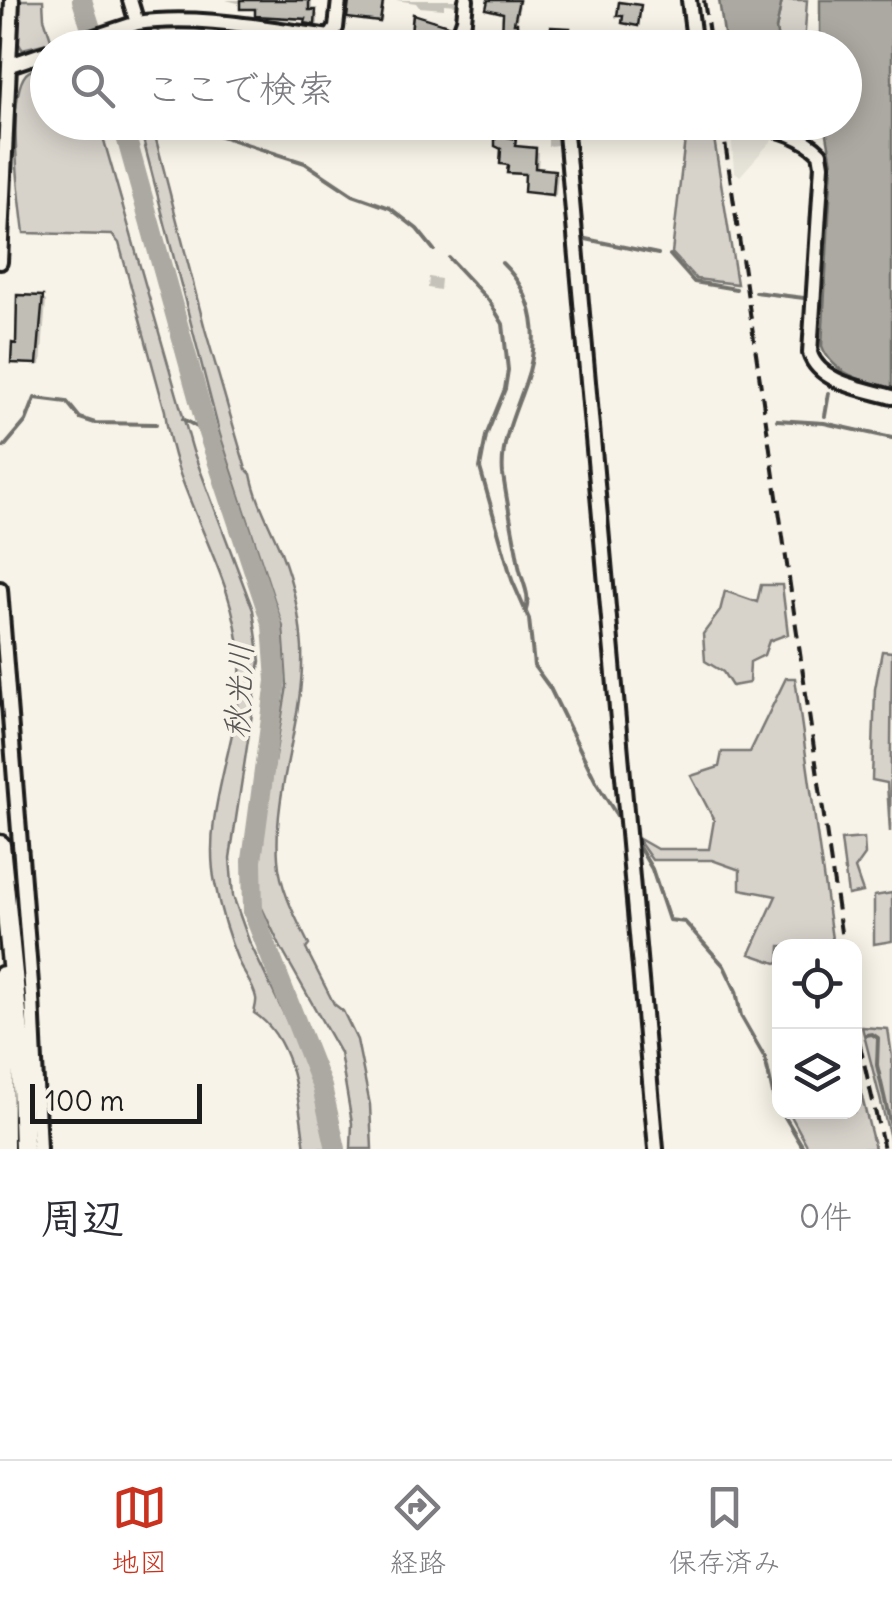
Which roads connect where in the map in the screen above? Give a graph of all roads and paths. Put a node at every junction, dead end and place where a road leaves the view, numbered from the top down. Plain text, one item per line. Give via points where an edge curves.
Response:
1 (12, 0) edge
2 (130, 0) edge
3 (338, 0) edge
4 (466, 0) edge
5 (689, 0) edge
6 (137, 24) junction
7 (117, 30) edge
8 (262, 30) edge
9 (336, 30) edge
10 (460, 30) edge
11 (693, 30) edge
12 (30, 59) edge
13 (10, 66) junction
14 (567, 140) edge
15 (800, 140) edge
16 (0, 262) edge
17 (892, 398) edge
18 (0, 589) edge
19 (0, 845) edge
20 (0, 901) edge
21 (4, 1149) edge
22 (24, 1149) edge
23 (39, 1149) edge
24 (656, 1149) edge

1 - 13 street
2 - 6 street
3 - 9 street
4 - 10 street
5 - 11 street
6 - 7 street
6 - 8 street
12 - 13 street
13 - 16 street
14 - 24 street
15 - 17 street via 820,153 822,165 810,353 825,374
18 - 23 street
19 - 22 highway
20 - 21 highway

